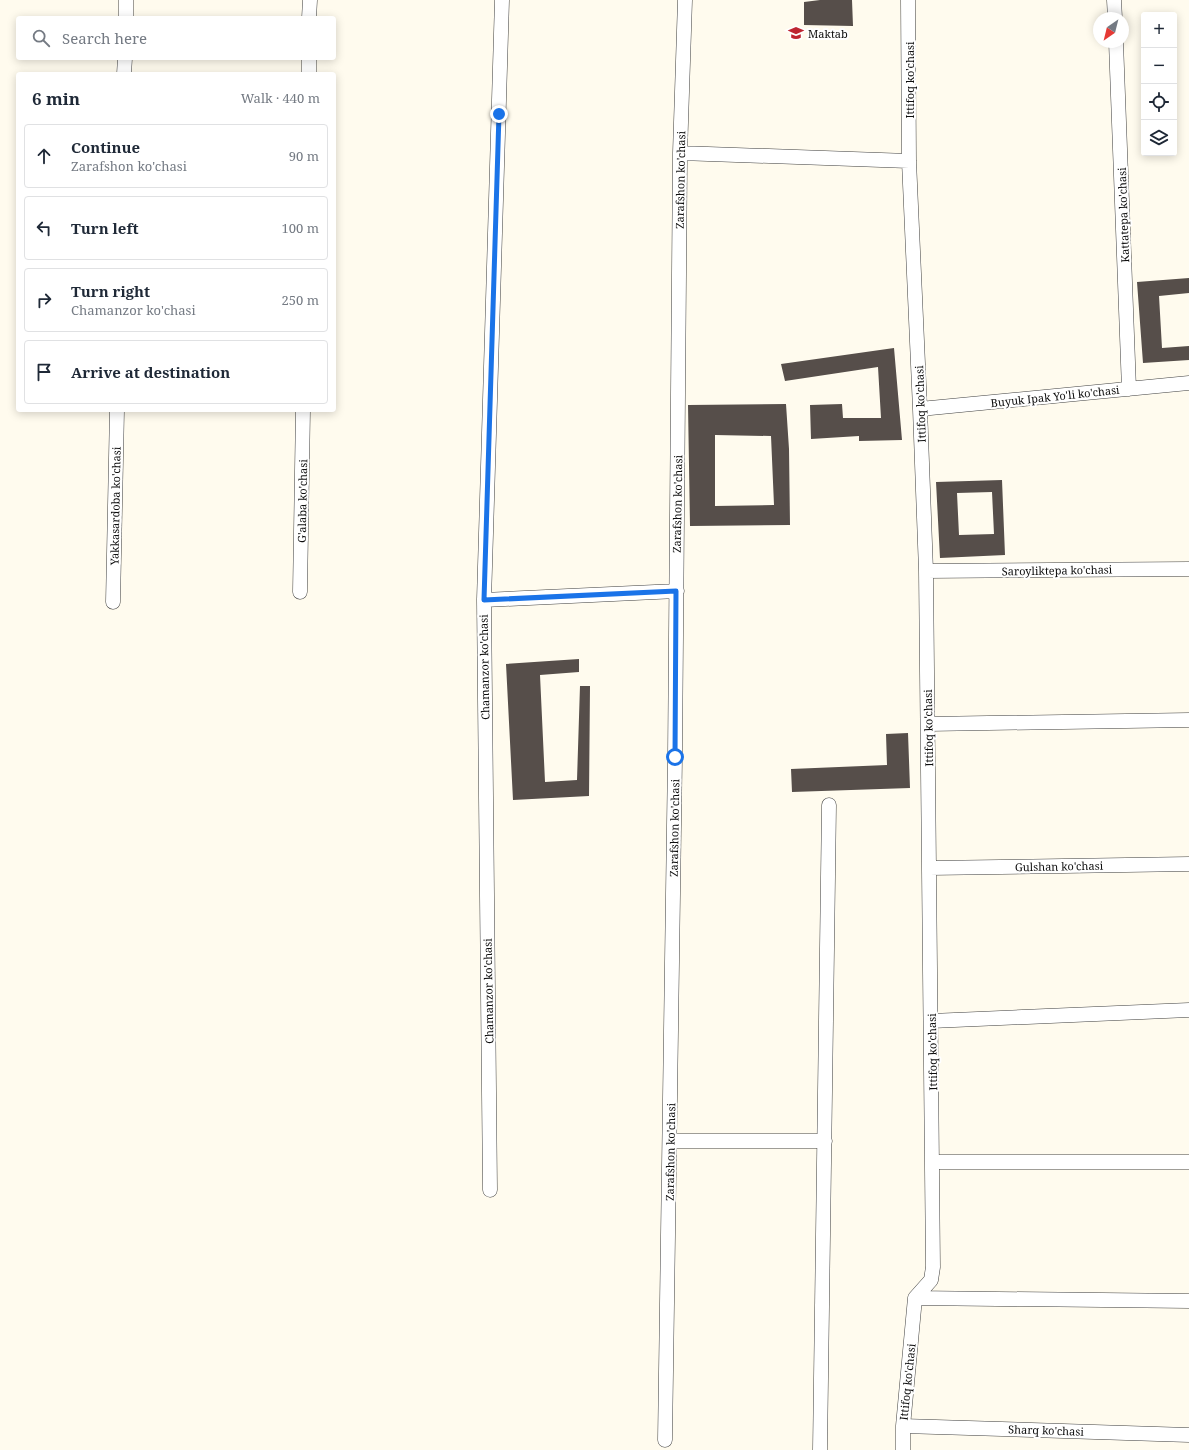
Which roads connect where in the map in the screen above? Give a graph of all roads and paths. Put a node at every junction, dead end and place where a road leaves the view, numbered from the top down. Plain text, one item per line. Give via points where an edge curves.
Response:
1 (126, 0) edge
2 (310, 0) edge
3 (502, 0) edge
4 (685, 0) edge
5 (908, 0) edge
6 (1114, 0) edge
7 (1115, 12) edge
8 (126, 16) edge
9 (309, 16) edge
10 (1116, 48) edge
11 (125, 60) edge
12 (309, 60) edge
13 (124, 72) edge
14 (308, 72) edge
15 (680, 153) junction
16 (909, 161) junction
17 (1189, 383) edge
18 (1129, 389) junction
19 (920, 409) junction
20 (117, 412) edge
21 (303, 412) edge
22 (1189, 569) edge
23 (926, 571) junction
24 (676, 591) junction
25 (300, 592) dead end
26 (484, 600) junction
27 (113, 602) dead end
28 (1189, 720) edge
29 (928, 724) junction
30 (829, 805) dead end
31 (1189, 864) edge
32 (929, 868) junction
33 (1189, 1010) edge
34 (931, 1021) junction
35 (670, 1141) junction
36 (825, 1141) junction
37 (933, 1162) junction
38 (1189, 1162) edge
39 (490, 1190) dead end
40 (916, 1298) junction
41 (1189, 1301) edge
42 (902, 1426) junction
43 (1189, 1435) edge
44 (665, 1440) dead end
45 (820, 1450) edge
46 (903, 1450) edge

1 - 8 street
2 - 9 street
3 - 26 street, Chamanzor ko'chasi
4 - 15 street, Zarafshon ko'chasi
5 - 16 street, Ittifoq ko'chasi
6 - 7 street
10 - 18 street, Kattatepa ko'chasi
11 - 13 street
12 - 14 street
15 - 16 street
15 - 24 street, Zarafshon ko'chasi
16 - 19 street, Ittifoq ko'chasi
17 - 18 street, Buyuk Ipak Yo'li ko'chasi
18 - 19 street, Buyuk Ipak Yo'li ko'chasi
19 - 23 street, Ittifoq ko'chasi
20 - 27 street, Yakkasardoba ko'chasi
21 - 25 street, G'alaba ko'chasi
22 - 23 street, Saroyliktepa ko'chasi
23 - 29 street, Ittifoq ko'chasi
24 - 26 street
24 - 35 street, Zarafshon ko'chasi
26 - 39 street, Chamanzor ko'chasi
28 - 29 street
29 - 32 street, Ittifoq ko'chasi
30 - 36 street
31 - 32 street, Gulshan ko'chasi
32 - 34 street, Ittifoq ko'chasi
33 - 34 street
34 - 37 street, Ittifoq ko'chasi
35 - 36 street
35 - 44 street, Zarafshon ko'chasi
36 - 45 street
37 - 38 street
37 - 40 street, Ittifoq ko'chasi via 933,1267 931,1280
40 - 41 street
40 - 42 street, Ittifoq ko'chasi
42 - 43 street, Sharq ko'chasi
42 - 46 street, Ittifoq ko'chasi

